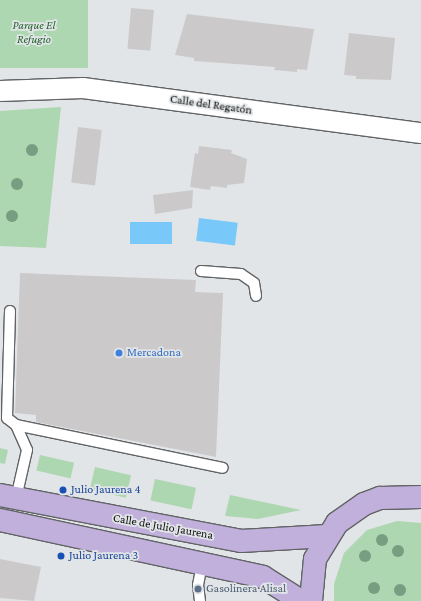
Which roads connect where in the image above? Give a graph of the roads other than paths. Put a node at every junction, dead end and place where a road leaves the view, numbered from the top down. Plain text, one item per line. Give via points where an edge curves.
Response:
1 (0, 90) edge
2 (421, 133) edge
3 (201, 271) dead end
4 (256, 296) dead end
5 (10, 311) dead end
6 (16, 425) junction
7 (223, 468) dead end
8 (8, 496) edge
9 (421, 497) edge
10 (0, 520) edge
11 (327, 536) junction
12 (202, 564) junction
13 (200, 601) edge
14 (302, 601) edge
15 (311, 601) edge

1 - 2 street, Calle del Regatón via 83,88
3 - 4 lane via 241,274 254,283
5 - 6 lane via 7,418
6 - 7 lane
6 - 8 lane via 27,450
8 - 11 main road, Calle de Julio Jaurena via 242,541
9 - 11 main road via 396,496 364,504 349,513
10 - 12 main road
11 - 15 main road via 312,571
12 - 13 lane via 198,585
12 - 14 main road via 263,577

